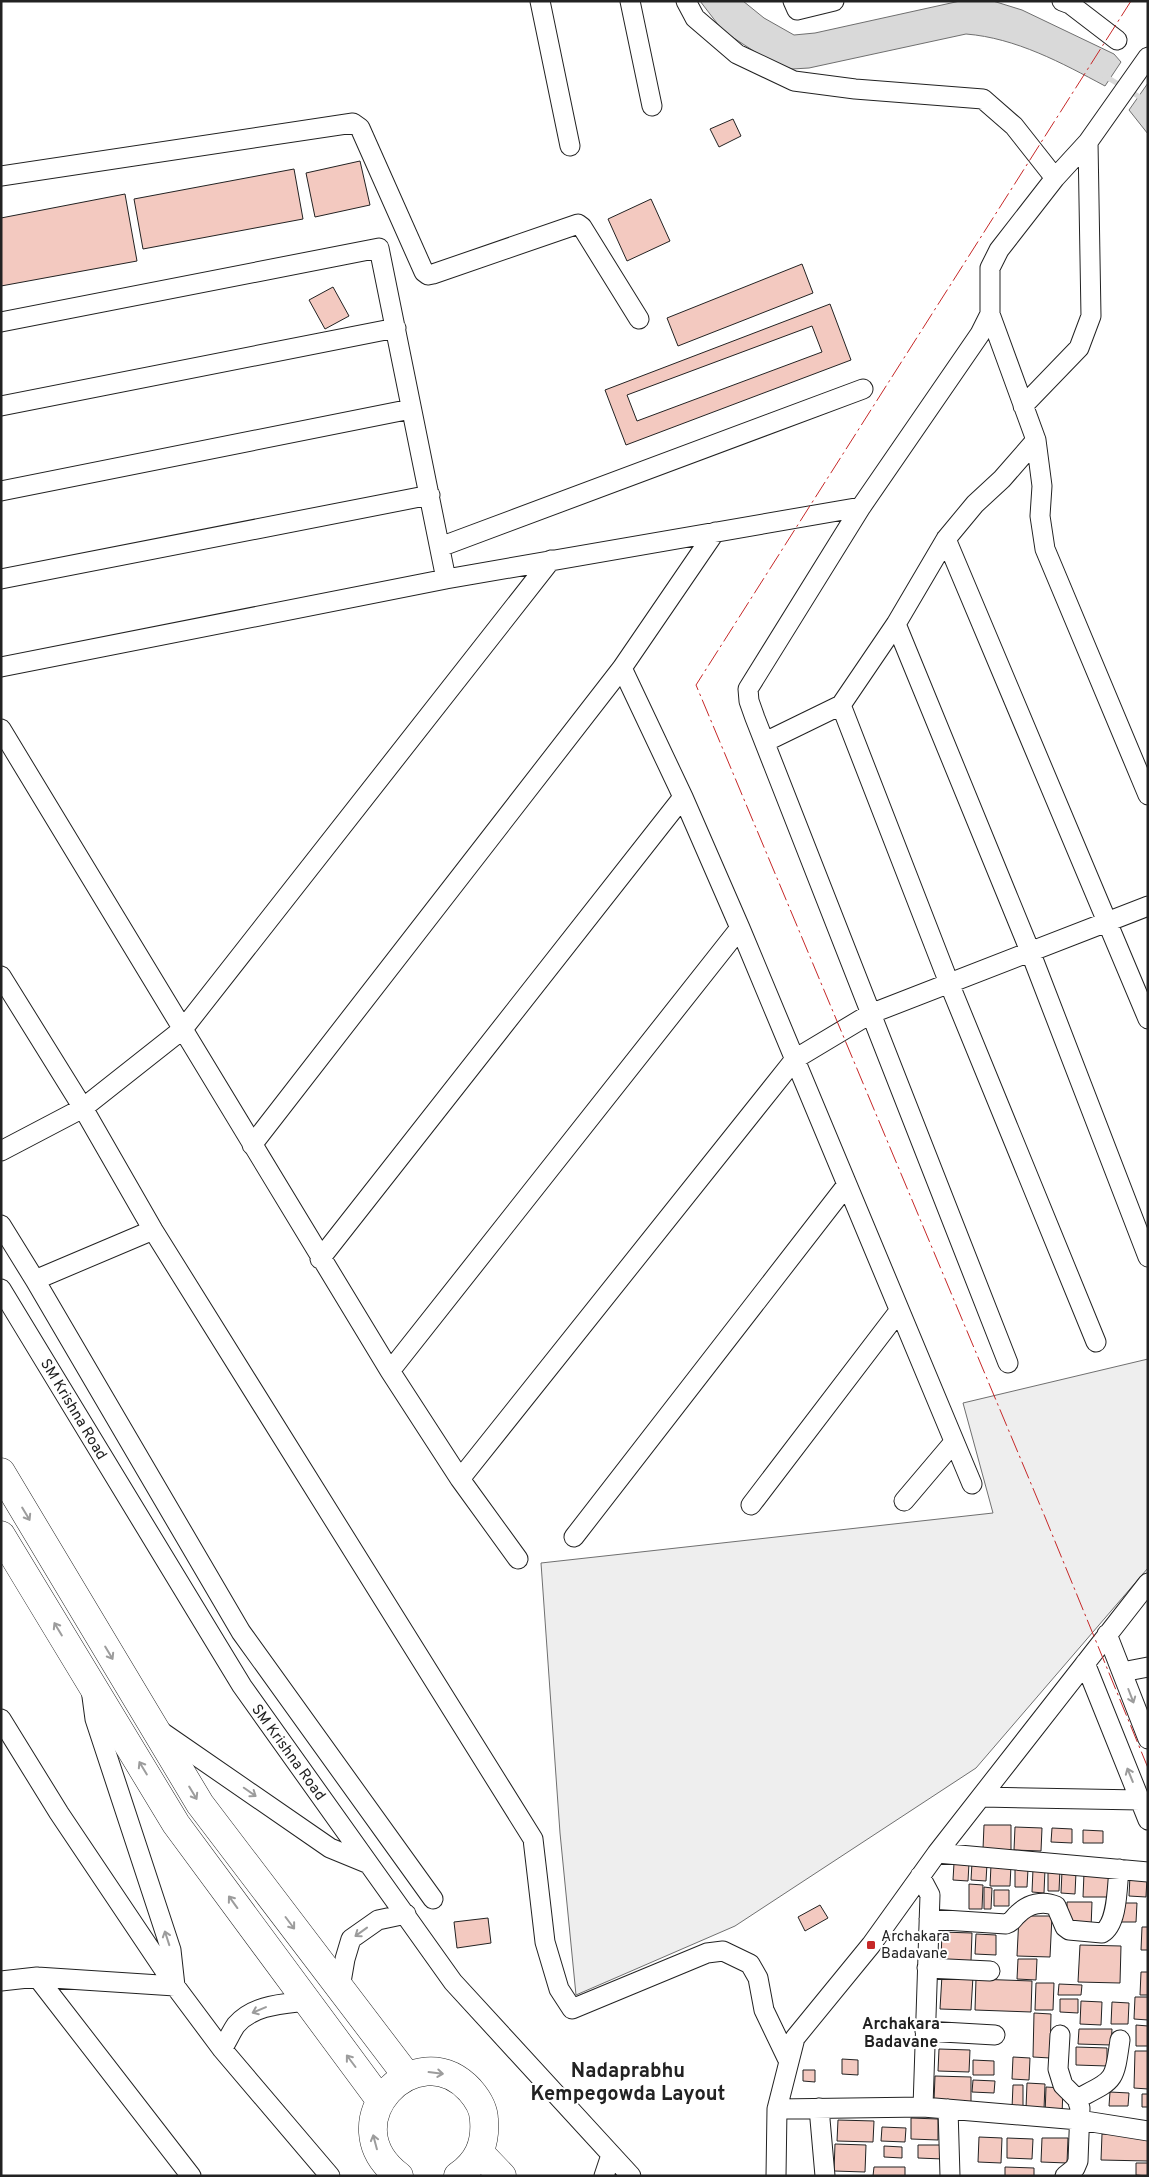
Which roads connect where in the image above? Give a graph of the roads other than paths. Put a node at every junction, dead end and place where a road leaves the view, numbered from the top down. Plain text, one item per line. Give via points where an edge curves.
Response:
1 (540, 1) edge
2 (630, 1) edge
3 (686, 1) edge
4 (793, 1) edge
5 (834, 1) edge
6 (1068, 2) edge
7 (1118, 40) dead end
8 (1148, 57) edge
9 (652, 106) dead end
10 (1088, 142) junction
11 (570, 146) dead end
12 (1, 176) edge
13 (1055, 178) junction
14 (990, 314) junction
15 (639, 319) dead end
16 (1, 322) edge
17 (396, 328) junction
18 (863, 389) dead end
19 (1, 406) edge
20 (1023, 406) junction
21 (411, 410) junction
22 (1036, 440) junction
23 (1, 491) edge
24 (430, 495) junction
25 (861, 506) junction
26 (715, 532) junction
27 (946, 539) junction
28 (440, 546) junction
29 (551, 560) junction
30 (1, 579) edge
31 (446, 579) junction
32 (896, 624) junction
33 (1, 668) edge
34 (622, 668) junction
35 (840, 705) junction
36 (1, 729) edge
37 (765, 742) junction
38 (1148, 795) edge
39 (684, 797) junction
40 (1148, 906) edge
41 (1108, 921) junction
42 (740, 928) junction
43 (1030, 951) junction
44 (1, 976) edge
45 (949, 983) junction
46 (870, 1014) junction
47 (1148, 1019) edge
48 (183, 1029) junction
49 (794, 1059) junction
50 (83, 1108) junction
51 (252, 1145) junction
52 (1, 1151) edge
53 (846, 1186) junction
54 (1, 1226) edge
55 (152, 1230) junction
56 (1148, 1257) edge
57 (320, 1259) junction
58 (35, 1280) junction
59 (1, 1289) edge
60 (899, 1311) junction
61 (1096, 1342) dead end
62 (1008, 1363) dead end
63 (390, 1371) junction
64 (954, 1442) junction
65 (1, 1472) edge
66 (460, 1479) junction
67 (972, 1484) dead end
68 (904, 1501) dead end
69 (751, 1506) dead end
70 (1, 1535) edge
71 (574, 1538) dead end
72 (518, 1559) dead end
73 (1148, 1582) edge
74 (1107, 1634) junction
75 (1084, 1663) junction
76 (1148, 1667) edge
77 (1122, 1672) junction
78 (89, 1678) junction
79 (1, 1719) edge
80 (152, 1725) junction
81 (1148, 1738) edge
82 (982, 1797) junction
83 (1140, 1800) junction
84 (1148, 1820) edge
85 (937, 1853) junction
86 (370, 1865) junction
87 (1119, 1869) junction
88 (1148, 1872) edge
89 (920, 1876) junction
90 (433, 1899) dead end
91 (406, 1914) junction
92 (929, 1919) junction
93 (927, 1968) junction
94 (990, 1971) dead end
95 (37, 1977) junction
96 (1, 1981) edge
97 (175, 1986) junction
98 (340, 1988) junction
99 (306, 2001) junction
100 (925, 2031) junction
101 (996, 2035) dead end
102 (1060, 2035) dead end
103 (1120, 2040) dead end
104 (222, 2050) junction
105 (786, 2058) dead end
106 (408, 2076) junction
107 (1078, 2099) junction
108 (380, 2100) junction
109 (923, 2107) junction
110 (819, 2108) junction
111 (777, 2109) junction
112 (948, 2109) junction
113 (1079, 2120) junction
114 (1148, 2131) edge
115 (480, 2152) junction
116 (612, 2155) junction
117 (1081, 2168) edge
118 (191, 2176) edge
119 (330, 2176) edge
120 (399, 2176) edge
121 (458, 2176) edge
122 (502, 2176) edge
123 (604, 2176) edge
124 (631, 2176) edge
125 (776, 2176) edge
126 (825, 2176) edge
127 (950, 2176) edge
128 (1065, 2176) edge

1 - 11 street
2 - 9 street
3 - 13 street via 695,18 737,54 794,81 983,99 1014,126
4 - 5 street via 797,10
6 - 7 street
8 - 10 street
10 - 13 street
10 - 20 street via 1090,316 1079,348
12 - 15 street via 353,123 360,128 428,275 578,224
13 - 14 street via 999,250 990,268
14 - 20 street
14 - 25 street via 980,334
16 - 17 street via 379,248
17 - 19 street
17 - 21 street
18 - 28 street
20 - 22 street
21 - 23 street
21 - 24 street
22 - 27 street
22 - 38 street via 1045,549
24 - 28 street
24 - 30 street
25 - 26 street
25 - 37 street via 748,688
26 - 29 street
26 - 34 street
27 - 32 street
27 - 41 street
28 - 31 street
29 - 31 street
29 - 48 street
31 - 33 street
32 - 35 street
32 - 43 street
34 - 39 street
34 - 51 street
35 - 37 street
35 - 45 street
36 - 48 street
37 - 46 street
39 - 42 street
39 - 57 street
40 - 41 street
41 - 43 street
41 - 47 street
42 - 49 street
42 - 63 street
43 - 45 street
43 - 56 street
44 - 50 street
45 - 46 street
45 - 61 street
46 - 49 street
46 - 62 street
48 - 50 street
48 - 51 street
49 - 53 street
49 - 66 street
50 - 52 street
50 - 55 street
51 - 57 street
53 - 60 street
53 - 71 street
54 - 58 street
55 - 58 street
55 - 105 street via 533,1839 545,1942 559,1989 572,2009 707,1953 724,1951 750,1964 758,1978 764,2010
57 - 63 street
58 - 90 street via 240,1632
59 - 86 street, SM Krishna Road via 242,1686
60 - 64 street
60 - 69 street
63 - 66 street
64 - 67 street
64 - 68 street
65 -> 80 highway
66 - 72 street
78 -> 70 highway
73 - 74 street
74 - 75 street
74 - 77 street
75 - 82 street
83 -> 75 street
76 - 77 street
77 -> 81 street
97 -> 78 street via 171,1950 95,1719
99 -> 78 highway via 176,1824
79 - 97 street
80 -> 86 street via 330,1848
80 -> 98 highway via 200,1804
82 - 83 street
82 - 85 street
83 - 84 street
85 - 87 street
85 - 89 street
86 - 91 street, SM Krishna Road
87 - 88 street
87 - 92 street via 1113,1921 1102,1933 1069,1930 1056,1906 1040,1903 1026,1907 1006,1924
89 - 92 street via 930,1892
89 - 111 street via 871,1945 796,2038
91 -> 98 street via 378,1920 352,1939
91 - 116 street, SM Krishna Road via 454,1982
92 - 93 street
93 - 94 street
93 - 100 street
95 - 96 street
95 - 97 street
95 - 118 street
97 - 104 street
98 - 106 highway
99 -> 104 street via 268,2006 247,2015 236,2025
108 -> 99 highway
100 - 101 street
100 - 109 street
102 - 107 street via 1058,2069 1063,2085
103 - 107 street via 1116,2073 1107,2083
104 - 119 street
106 - 108 highway via 391,2086
106 -> 115 highway via 427,2072 446,2074 463,2083 476,2097 484,2115 485,2134
107 - 113 street
120 -> 108 highway via 378,2152 372,2135
109 - 110 street
109 - 112 street
110 - 111 street
110 - 126 street
111 - 125 street
112 - 113 street
112 - 127 street
113 - 114 street
113 - 117 street
115 - 121 highway via 469,2168
115 - 122 highway
116 - 123 street
116 - 124 street, SM Krishna Road
117 - 128 street via 1075,2168

